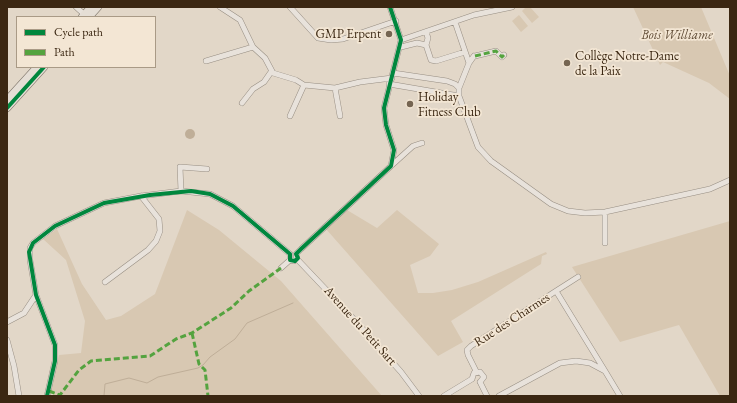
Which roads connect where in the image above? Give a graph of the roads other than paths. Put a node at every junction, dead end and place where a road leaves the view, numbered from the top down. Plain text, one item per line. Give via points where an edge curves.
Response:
1 (76, 7) edge
2 (91, 7) edge
3 (98, 7) edge
4 (220, 7) edge
5 (290, 7) edge
6 (390, 7) edge
7 (512, 7) edge
8 (86, 16) edge
9 (396, 21) junction
10 (455, 22) junction
11 (426, 32) junction
12 (401, 40) junction
13 (426, 45) junction
14 (253, 47) junction
15 (401, 47) junction
16 (465, 52) junction
17 (504, 55) dead end
18 (468, 60) junction
19 (206, 61) dead end
20 (36, 68) edge
21 (43, 68) edge
22 (271, 72) junction
23 (392, 76) junction
24 (389, 84) junction
25 (304, 85) junction
26 (457, 86) junction
27 (335, 88) junction
28 (458, 96) junction
29 (7, 100) edge
30 (242, 103) dead end
31 (7, 108) edge
32 (290, 116) dead end
33 (340, 116) dead end
34 (422, 143) dead end
35 (391, 166) junction
36 (207, 168) dead end
37 (730, 180) edge
38 (181, 191) junction
39 (141, 196) junction
40 (605, 212) junction
41 (606, 243) dead end
42 (290, 257) junction
43 (297, 257) junction
44 (281, 268) dead end
45 (578, 276) dead end
46 (105, 282) dead end
47 (556, 291) junction
48 (36, 295) junction
49 (7, 322) edge
50 (7, 340) edge
51 (596, 356) junction
52 (590, 363) junction
53 (605, 371) junction
54 (476, 372) junction
55 (472, 379) junction
56 (480, 382) junction
57 (19, 396) edge
58 (47, 396) edge
59 (419, 396) edge
60 (444, 396) edge
61 (487, 396) edge
62 (499, 396) edge
63 (620, 396) edge

1 - 8 street
2 - 8 main road
3 - 8 main road
4 - 14 street via 240,20
5 - 9 street via 318,38 331,40 343,39
6 - 9 street
7 - 10 street
9 - 12 street
10 - 11 street
10 - 16 street
11 - 12 street
11 - 13 street
12 - 15 street
13 - 15 street via 417,43
13 - 16 street via 433,61
14 - 19 street
14 - 22 street via 265,58
15 - 23 street
16 - 18 street
17 - 18 street via 502,57 496,51
18 - 26 street
20 - 29 main road
21 - 31 main road
22 - 25 street
22 - 30 street
23 - 24 street
23 - 26 street
23 - 27 street
24 - 28 street
24 - 35 street via 384,108 394,150
25 - 27 street
25 - 32 street
26 - 28 street
27 - 33 street
28 - 40 street via 478,147 491,161 551,204 585,214
34 - 35 street via 413,146
35 - 43 street
36 - 38 street via 180,167
37 - 40 street via 710,189
38 - 39 street
38 - 42 street via 210,194 233,206
39 - 46 street via 159,219 160,231 156,241 148,250
39 - 48 street via 104,203 86,210 55,226 32,243 30,260
40 - 41 street
42 - 43 street
42 - 44 street
43 - 59 street, Avenue du Petit Sart via 401,372
45 - 47 street, Rue des Charmes
47 - 51 street, Rue des Charmes
47 - 54 street, Rue des Charmes via 467,350
48 - 49 street via 24,313
48 - 58 street via 55,345 55,362
50 - 57 street
51 - 52 street
51 - 53 street, Rue des Charmes
52 - 53 street
52 - 62 street via 560,363
53 - 63 street, Rue des Charmes
54 - 55 street via 472,374
54 - 56 street via 483,375
55 - 56 street
55 - 60 street
56 - 61 street

